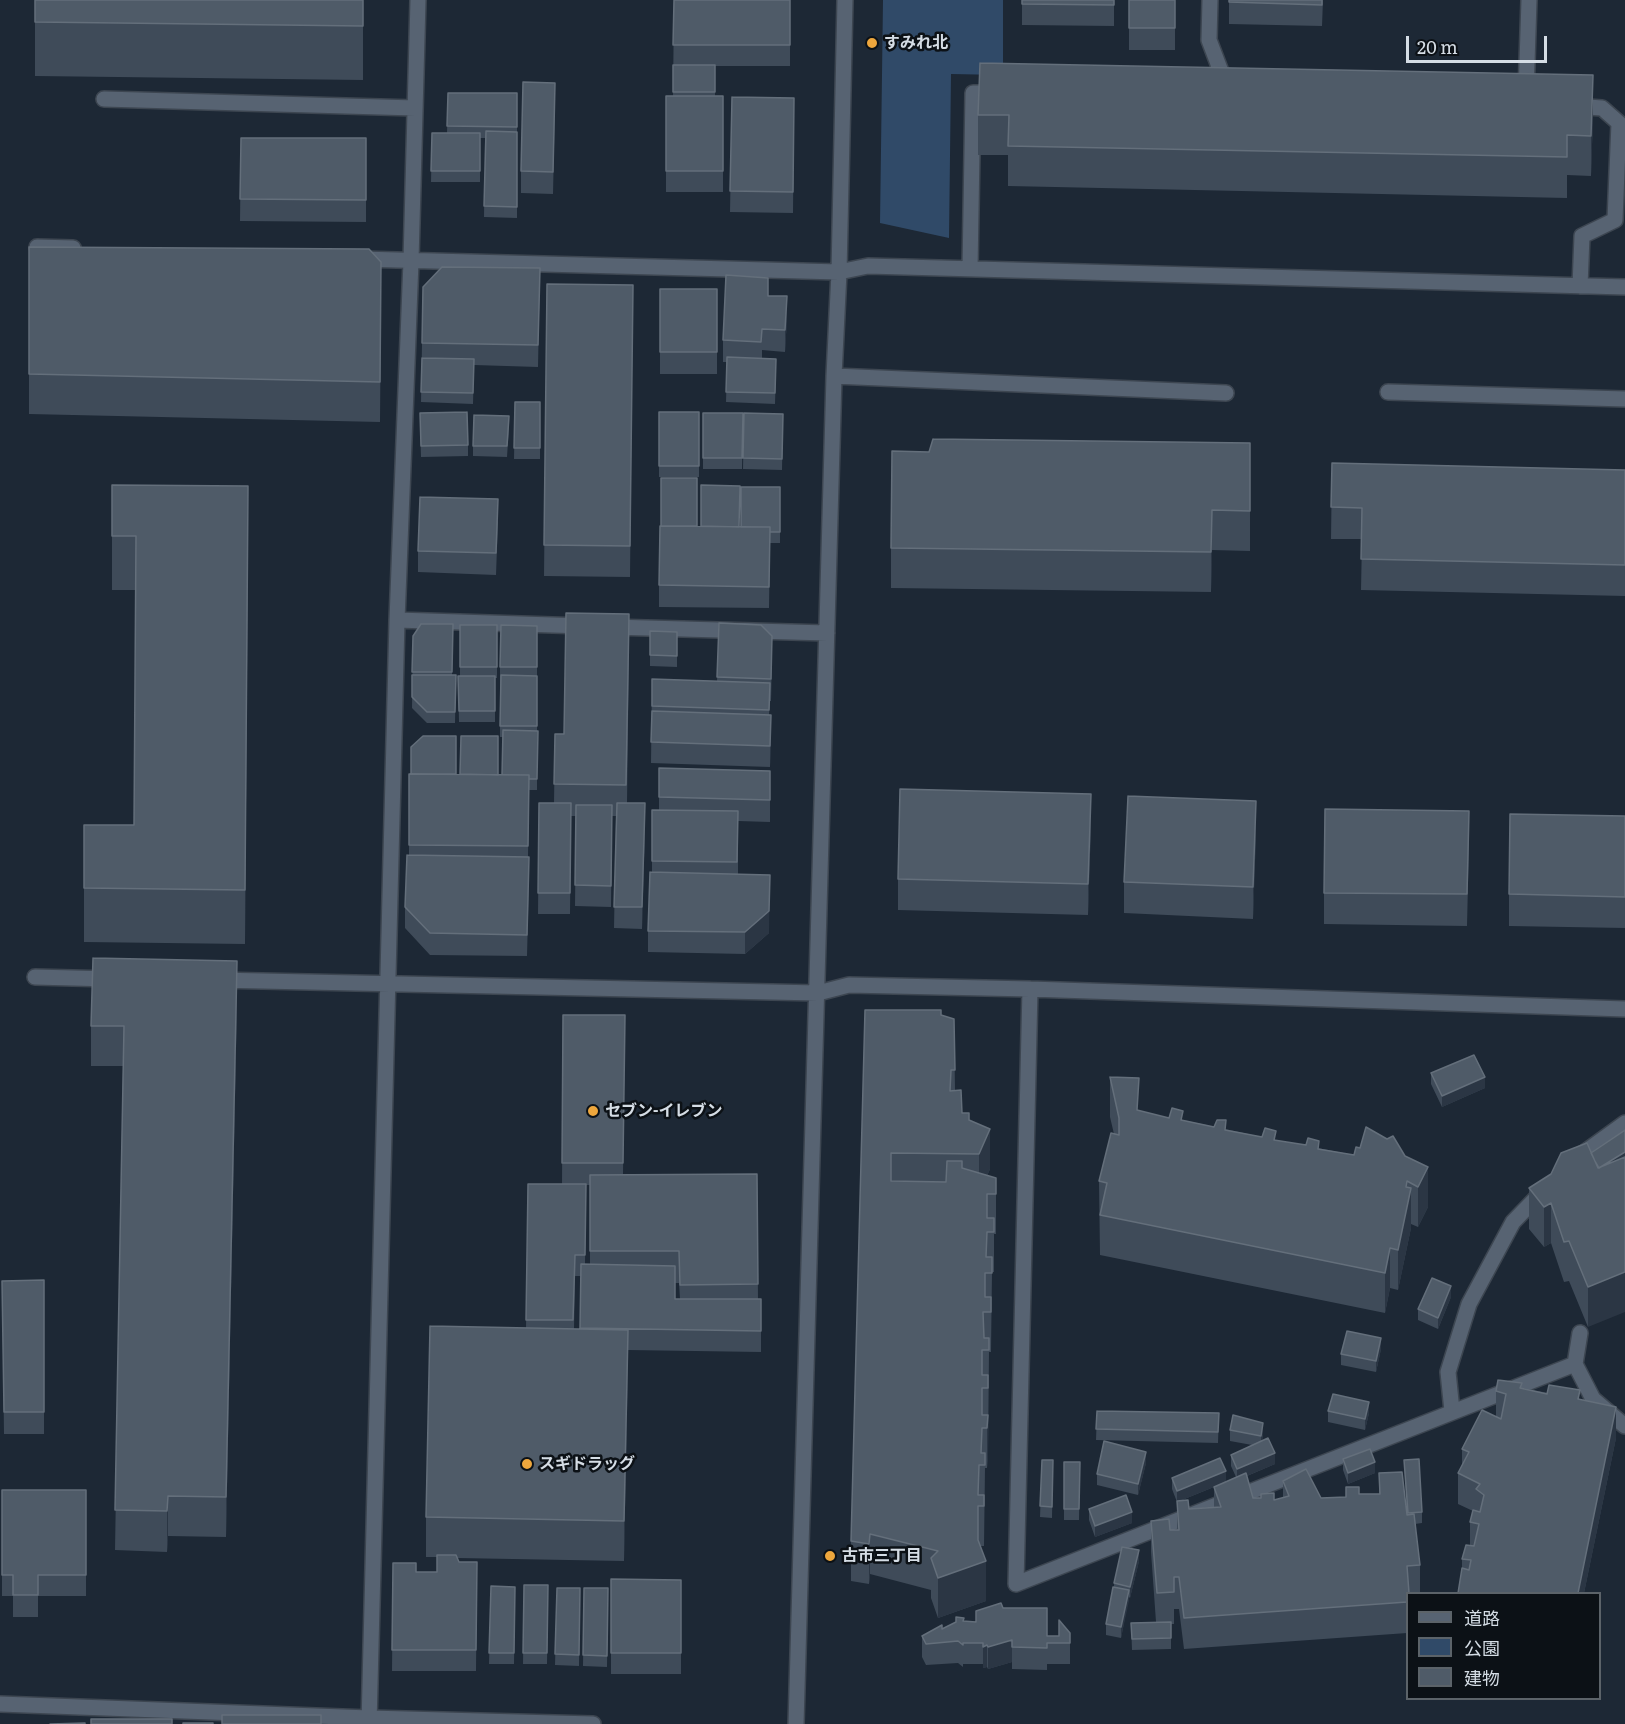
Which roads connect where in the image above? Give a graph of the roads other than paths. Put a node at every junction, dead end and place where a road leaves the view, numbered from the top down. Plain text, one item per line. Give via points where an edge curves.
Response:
1 (418, 0) edge
2 (845, 0) edge
3 (1210, 0) edge
4 (1529, 0) edge
5 (1008, 93) edge
6 (1219, 98) edge
7 (104, 99) dead end
8 (1525, 103) edge
9 (1558, 105) edge
10 (415, 108) junction
11 (1622, 123) edge
12 (37, 247) edge
13 (83, 249) edge
14 (341, 258) edge
15 (411, 261) junction
16 (970, 269) junction
17 (840, 272) junction
18 (1580, 286) junction
19 (1625, 287) edge
20 (834, 376) junction
21 (1388, 392) dead end
22 (1226, 393) dead end
23 (1625, 399) edge
24 (397, 620) junction
25 (826, 633) junction
26 (35, 977) dead end
27 (129, 979) edge
28 (200, 980) edge
29 (388, 983) junction
30 (1030, 989) junction
31 (818, 993) junction
32 (1625, 1009) edge
33 (1625, 1123) edge
34 (1580, 1333) dead end
35 (1575, 1364) junction
36 (1452, 1411) junction
37 (1625, 1426) edge
38 (0, 1704) edge
39 (369, 1721) edge
40 (593, 1724) edge
41 (796, 1724) edge

1 - 10 street
2 - 17 street
3 - 6 street via 1209,40 1220,69
4 - 8 street
5 - 16 street via 973,93
7 - 10 street
9 - 11 street via 1602,108
10 - 15 street
11 - 18 street via 1615,220 1582,236
12 - 13 street
14 - 15 street
15 - 17 street
15 - 24 street
16 - 17 street via 868,266
16 - 18 street
17 - 20 street
18 - 19 street
20 - 22 street
20 - 25 street
21 - 23 street
24 - 25 street
24 - 29 street
25 - 31 street
26 - 27 street
28 - 29 street
29 - 31 street
29 - 39 street
30 - 31 street via 849,985
30 - 32 street
30 - 36 street via 1017,1584
31 - 41 street
33 - 36 street via 1580,1154 1513,1221 1469,1304 1448,1372
34 - 35 street
35 - 36 street
35 - 37 street via 1593,1399
38 - 39 street
39 - 40 street

